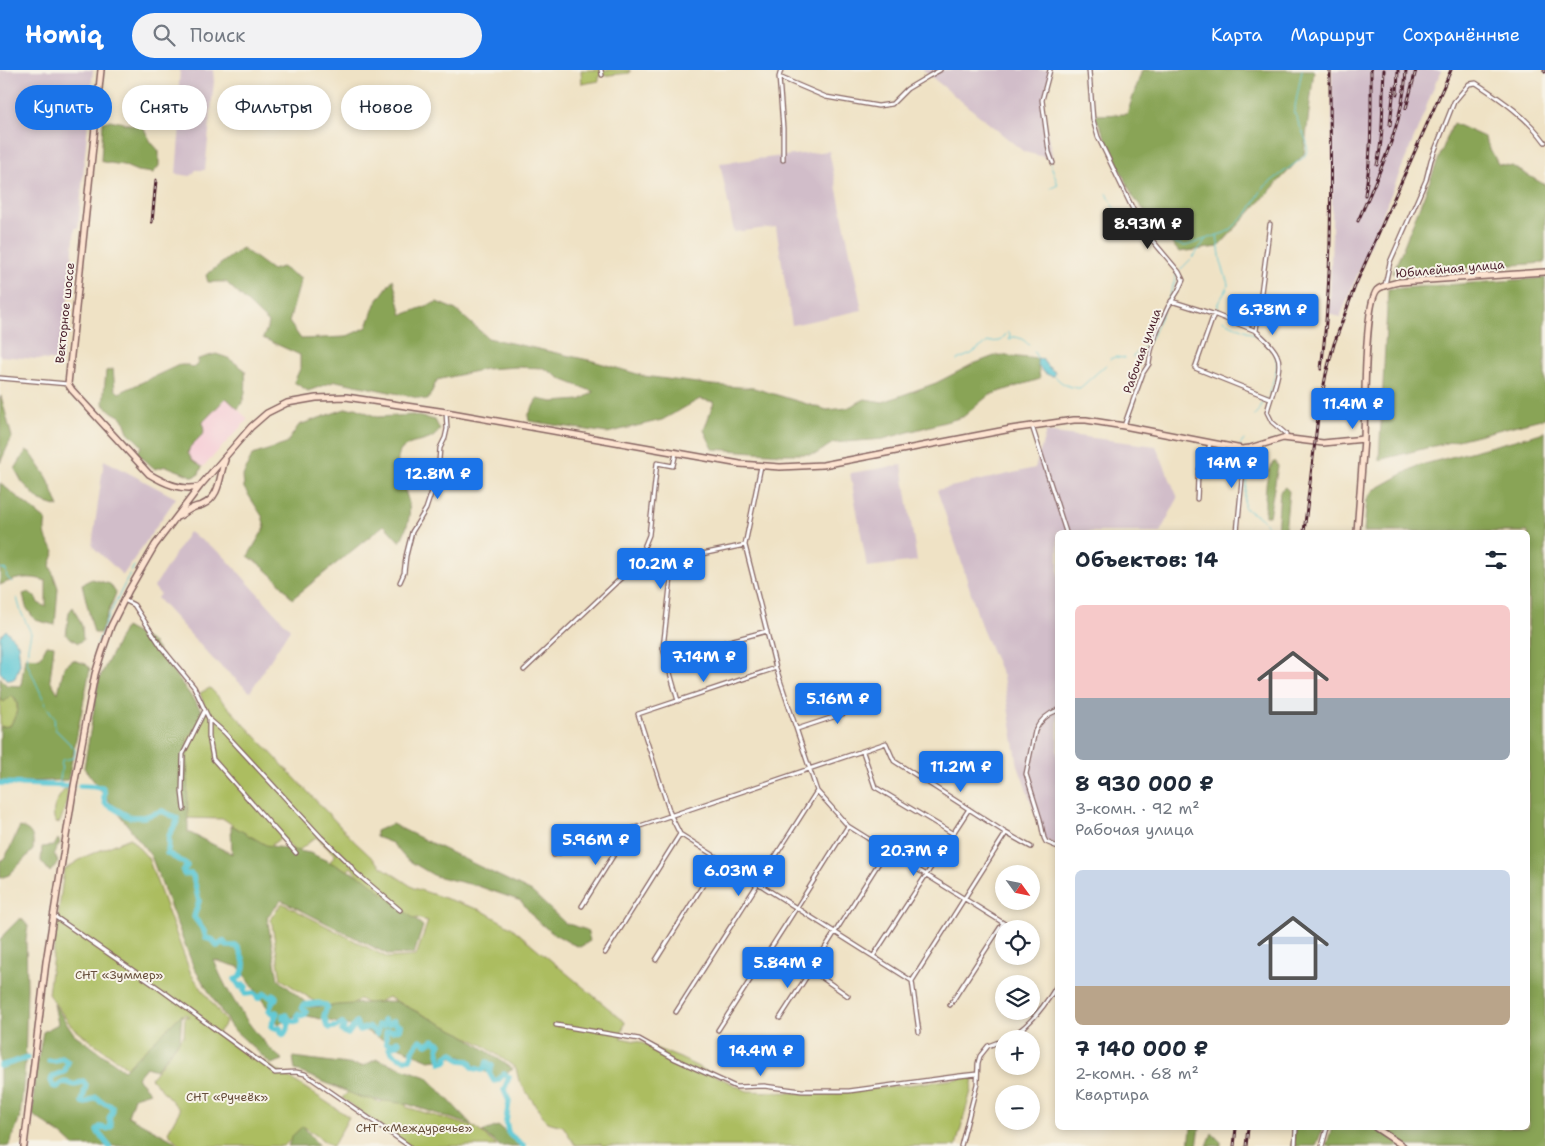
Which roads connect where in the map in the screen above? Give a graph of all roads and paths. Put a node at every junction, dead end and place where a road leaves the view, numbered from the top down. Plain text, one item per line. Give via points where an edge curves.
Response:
1 (101, 70) edge
2 (602, 70) edge
3 (781, 70) edge
4 (940, 70) edge
5 (1050, 70) edge
6 (1089, 70) edge
7 (602, 75) dead end
8 (780, 77) junction
9 (1545, 142) edge
10 (783, 160) dead end
11 (1053, 163) dead end
12 (1270, 224) dead end
13 (1545, 272) edge
14 (1385, 285) junction
15 (1171, 301) junction
16 (1214, 314) junction
17 (1256, 331) junction
18 (0, 378) edge
19 (68, 384) junction
20 (1270, 398) junction
21 (446, 412) junction
22 (1032, 425) junction
23 (1124, 426) junction
24 (1286, 438) junction
25 (1364, 440) junction
26 (1210, 443) junction
27 (1245, 449) junction
28 (676, 452) junction
29 (226, 457) junction
30 (761, 466) junction
31 (212, 472) junction
32 (220, 473) junction
33 (200, 486) junction
34 (183, 488) junction
35 (189, 499) junction
36 (1197, 499) dead end
37 (195, 507) junction
38 (176, 517) junction
39 (1065, 530) edge
40 (1237, 530) edge
41 (1357, 530) edge
42 (745, 545) junction
43 (400, 582) dead end
44 (124, 600) junction
45 (766, 632) junction
46 (666, 658) junction
47 (776, 668) junction
48 (524, 670) dead end
49 (678, 701) junction
50 (873, 704) dead end
51 (204, 711) junction
52 (1055, 712) edge
53 (209, 719) junction
54 (797, 729) junction
55 (862, 752) junction
56 (811, 770) junction
57 (817, 791) junction
58 (184, 809) dead end
59 (969, 809) junction
60 (671, 816) junction
61 (848, 826) junction
62 (624, 832) junction
63 (1006, 833) junction
64 (680, 834) junction
65 (952, 834) junction
66 (1055, 846) edge
67 (1031, 847) dead end
68 (887, 850) junction
69 (296, 853) dead end
70 (554, 855) dead end
71 (720, 858) junction
72 (927, 875) junction
73 (759, 882) junction
74 (965, 899) junction
75 (582, 906) dead end
76 (797, 907) junction
77 (400, 910) dead end
78 (54, 916) junction
79 (998, 920) edge
80 (835, 931) junction
81 (995, 935) edge
82 (605, 953) dead end
83 (874, 955) junction
84 (656, 960) dead end
85 (811, 970) junction
86 (912, 981) junction
87 (1055, 988) edge
88 (848, 996) dead end
89 (950, 1005) dead end
90 (676, 1012) dead end
91 (780, 1018) dead end
92 (556, 1025) dead end
93 (718, 1030) dead end
94 (1020, 1030) edge
95 (919, 1032) dead end
96 (995, 1043) edge
97 (978, 1074) junction
98 (1296, 1130) edge
99 (1327, 1130) edge
100 (1379, 1130) edge
101 (24, 1146) edge
102 (409, 1146) edge
103 (961, 1146) edge
104 (1295, 1146) edge
105 (1322, 1146) edge
106 (1403, 1146) edge

1 - 19 main road, Векторное шоссе
2 - 7 street
3 - 8 street
4 - 8 street via 907,90 892,104 878,106 826,97
5 - 11 street via 1042,100
6 - 15 street, Рабочая улица via 1093,120 1098,137 1142,228 1182,276 1182,284
8 - 10 street
9 - 14 street via 1508,104 1476,83 1469,84 1454,102 1426,180 1390,262
12 - 17 street
13 - 14 main road, Юбилейная улица
14 - 25 main road, Юбилейная улица via 1372,299 1370,311
15 - 16 street
15 - 23 street, Рабочая улица via 1157,331 1149,364
16 - 17 street
16 - 20 street via 1195,368
17 - 20 street via 1278,358 1279,371
18 - 19 street
19 - 34 main road via 149,474
20 - 24 street via 1268,418 1286,434
21 - 28 main road
21 - 29 main road via 346,397 287,403 267,413 251,427
21 - 43 street via 447,429 440,448 438,473 426,509 412,532
22 - 23 main road via 1080,420
22 - 30 main road via 822,465
22 - 39 street
23 - 26 main road
24 - 25 main road via 1322,443
24 - 27 main road
25 - 41 main road, Юбилейная улица
26 - 27 main road
26 - 36 street via 1209,454 1199,471
27 - 40 street
28 - 30 main road
28 - 48 street via 673,466 657,463 649,535 638,562
29 - 31 main road
29 - 32 main road
30 - 42 street
31 - 32 main road
31 - 33 main road
32 - 37 main road via 215,494
33 - 34 main road
33 - 35 main road
34 - 35 main road via 190,493
35 - 37 main road via 189,504
35 - 38 main road
37 - 38 main road
38 - 44 main road via 155,545
42 - 45 street
42 - 46 street via 673,560 663,648
44 - 51 street via 134,605 162,648 194,687
44 - 78 main road via 111,626 95,674
45 - 46 street
45 - 47 street
46 - 49 street
47 - 49 street
47 - 54 street
49 - 60 street via 638,714
50 - 54 street
51 - 53 street
51 - 58 street via 183,754
52 - 66 street via 1046,716 1035,731 1026,774 1044,838
53 - 69 street via 213,759
53 - 77 street via 355,872
54 - 56 street
55 - 56 street
55 - 59 street via 886,743 894,761
55 - 65 street via 875,786
56 - 57 street
56 - 60 street
57 - 61 street
57 - 73 street
59 - 63 street
59 - 65 street
60 - 62 street
60 - 64 street
61 - 68 street
61 - 76 street
62 - 70 street
62 - 75 street via 623,840
63 - 67 street
63 - 74 street
64 - 71 street
64 - 82 street
65 - 72 street
68 - 72 street
68 - 80 street
71 - 73 street
71 - 84 street
72 - 74 street
72 - 83 street
73 - 76 street
73 - 90 street
74 - 79 street
74 - 86 street
76 - 80 street
76 - 93 street
78 - 101 main road
78 - 102 street via 275,1073 305,1074
80 - 83 street
80 - 85 street
81 - 89 street
83 - 86 street
85 - 88 street
85 - 91 street
86 - 95 street
87 - 94 street
92 - 97 street via 639,1039 736,1087 849,1091
96 - 97 street via 988,1046 979,1059
97 - 103 street
98 - 104 street
99 - 105 street
100 - 106 main road

